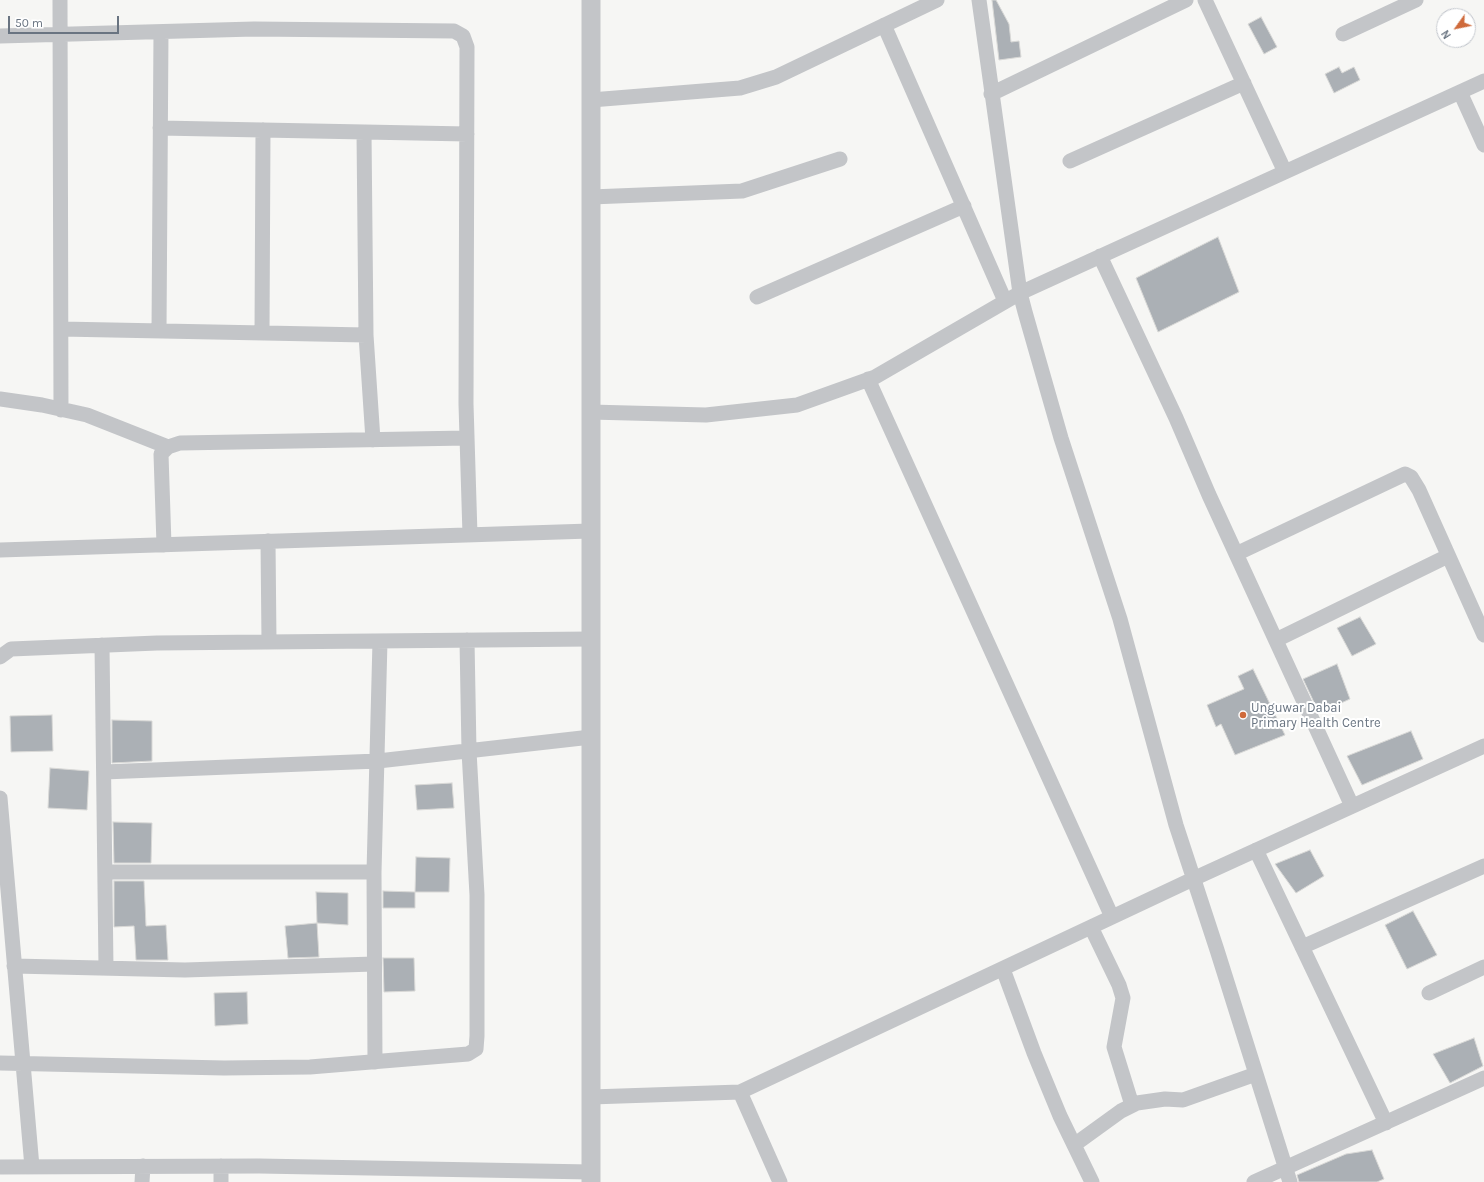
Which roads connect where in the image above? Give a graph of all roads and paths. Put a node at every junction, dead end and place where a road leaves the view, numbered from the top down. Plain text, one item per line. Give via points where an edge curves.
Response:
1 (60, 0) edge
2 (591, 0) edge
3 (937, 0) edge
4 (979, 0) edge
5 (1186, 0) edge
6 (1205, 0) edge
7 (1416, 0) edge
8 (884, 25) junction
9 (161, 32) junction
10 (1343, 34) dead end
11 (61, 35) junction
12 (0, 36) edge
13 (1484, 81) edge
14 (1244, 83) junction
15 (1460, 92) junction
16 (991, 94) junction
17 (591, 100) junction
18 (160, 128) junction
19 (263, 130) junction
20 (364, 132) junction
21 (467, 134) junction
22 (1484, 145) edge
23 (840, 159) dead end
24 (1070, 161) dead end
25 (1285, 172) junction
26 (591, 196) junction
27 (964, 206) junction
28 (1100, 256) junction
29 (1020, 293) junction
30 (757, 297) dead end
31 (1005, 302) junction
32 (61, 329) junction
33 (159, 331) junction
34 (262, 333) junction
35 (366, 335) junction
36 (868, 380) junction
37 (0, 399) edge
38 (61, 410) junction
39 (590, 412) junction
40 (467, 438) junction
41 (373, 440) junction
42 (168, 446) junction
43 (590, 531) junction
44 (470, 535) junction
45 (268, 542) junction
46 (164, 545) junction
47 (0, 550) edge
48 (1236, 554) junction
49 (1448, 556) junction
50 (1484, 634) edge
51 (591, 638) junction
52 (467, 640) junction
53 (1276, 640) junction
54 (380, 641) junction
55 (269, 642) junction
56 (102, 645) junction
57 (0, 657) edge
58 (591, 738) junction
59 (1484, 746) edge
60 (469, 750) junction
61 (378, 760) junction
62 (104, 772) junction
63 (0, 798) edge
64 (1352, 806) junction
65 (1256, 850) junction
66 (1484, 866) edge
67 (105, 872) junction
68 (374, 872) junction
69 (1193, 879) junction
70 (1112, 917) junction
71 (1091, 927) junction
72 (1302, 947) junction
73 (374, 964) junction
74 (14, 966) junction
75 (1484, 967) edge
76 (106, 968) junction
77 (1003, 969) junction
78 (1429, 993) dead end
79 (375, 1062) junction
80 (0, 1063) edge
81 (22, 1063) junction
82 (1256, 1074) junction
83 (1484, 1078) edge
84 (740, 1092) junction
85 (591, 1097) junction
86 (1132, 1105) junction
87 (1386, 1123) junction
88 (1074, 1145) junction
89 (143, 1166) junction
90 (222, 1166) junction
91 (0, 1167) edge
92 (32, 1167) junction
93 (1288, 1175) edge
94 (428, 1176) edge
95 (591, 1177) edge
96 (142, 1182) edge
97 (221, 1182) edge
98 (780, 1182) edge
99 (1092, 1182) edge
100 (1254, 1182) edge

1 - 11 street
2 - 17 street
3 - 8 street
4 - 16 street
5 - 16 street
6 - 14 street
7 - 10 street
8 - 17 street via 776,77 740,88
8 - 27 street
9 - 11 street
9 - 18 street
9 - 21 street via 254,29 454,31 462,36 467,47
11 - 12 street
11 - 32 street
13 - 15 street
14 - 24 street
14 - 25 street
15 - 22 street
15 - 25 street
16 - 29 street
17 - 26 street
18 - 19 street
18 - 33 street
19 - 20 street
19 - 34 street
20 - 21 street
20 - 35 street
21 - 40 street
23 - 26 street via 742,191
25 - 28 street
26 - 39 street
27 - 30 street
27 - 31 street
28 - 29 street
28 - 48 street
29 - 31 street
29 - 69 street via 1061,438 1120,619 1161,776
31 - 36 street
32 - 33 street
32 - 38 street
33 - 34 street
34 - 35 street
35 - 41 street
36 - 39 street via 797,405 706,414
36 - 70 street
37 - 38 street
38 - 42 street via 87,415
39 - 43 street
40 - 41 street
40 - 44 street
41 - 42 street via 180,443
42 - 46 street via 161,454
43 - 44 street
43 - 51 street
44 - 45 street
45 - 46 street
45 - 55 street
46 - 47 street
48 - 49 street via 1405,474 1411,477 1419,490
48 - 53 street
49 - 50 street
49 - 53 street
51 - 52 street
51 - 58 street
52 - 54 street
52 - 60 street
53 - 64 street
54 - 55 street
54 - 61 street
55 - 56 street
56 - 57 street via 11,649
56 - 62 street
58 - 60 street
58 - 85 street
59 - 64 street
60 - 61 street
60 - 79 street via 477,895 476,1049 468,1054
61 - 62 street
61 - 68 street
62 - 67 street
63 - 74 street
64 - 65 street
65 - 69 street
65 - 72 street
66 - 72 street
67 - 68 street
67 - 76 street
68 - 73 street
69 - 70 street
69 - 82 street
70 - 71 street
71 - 77 street
71 - 86 street via 1123,998 1114,1047
72 - 87 street
73 - 76 street via 185,970
73 - 79 street
74 - 76 street
74 - 81 street
75 - 78 street
77 - 84 street
77 - 88 street via 1036,1060
79 - 81 street via 310,1067 224,1068
80 - 81 street
81 - 92 street
82 - 86 street via 1183,1100 1165,1099
82 - 93 street
83 - 87 street
84 - 85 street
84 - 98 street
85 - 95 street
86 - 88 street
87 - 93 street
88 - 99 street
89 - 90 street
89 - 92 street
89 - 96 street
90 - 94 street
90 - 97 street
91 - 92 street
93 - 100 street
94 - 95 street

